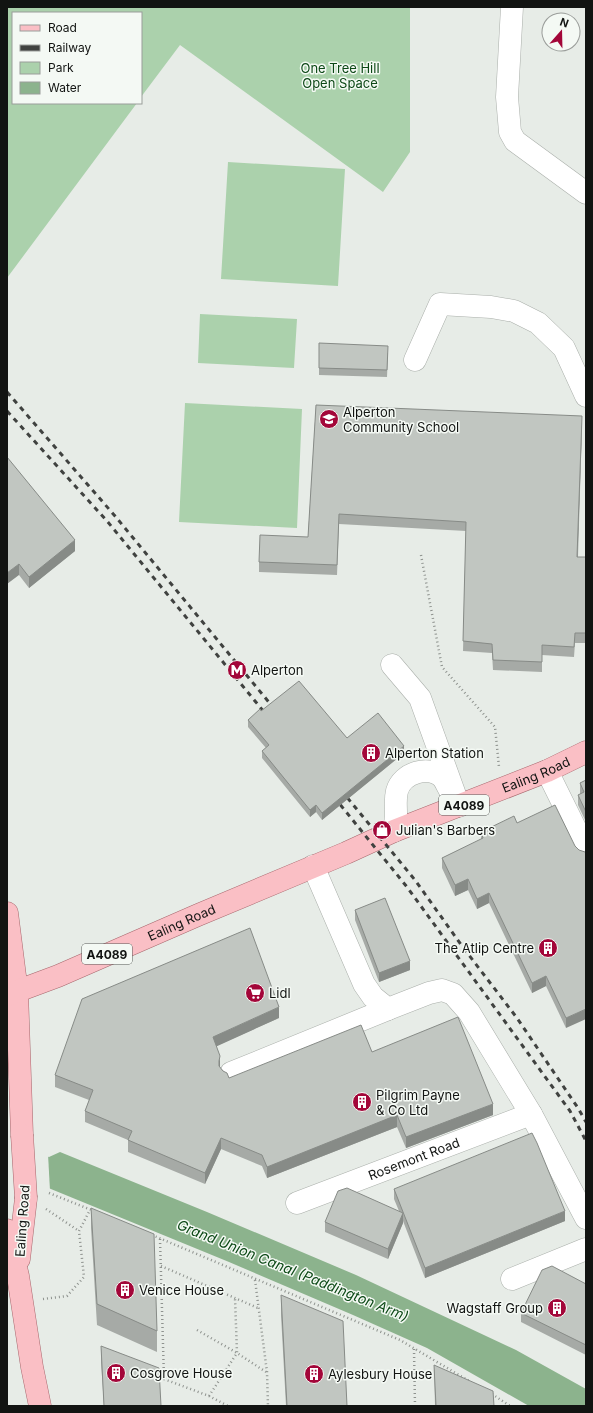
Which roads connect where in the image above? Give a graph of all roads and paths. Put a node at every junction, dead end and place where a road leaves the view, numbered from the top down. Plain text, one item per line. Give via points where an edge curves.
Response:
1 (512, 7) edge
2 (586, 193) edge
3 (415, 360) dead end
4 (586, 396) edge
5 (421, 555) dead end
6 (392, 665) dead end
7 (586, 752) edge
8 (547, 771) junction
9 (502, 789) junction
10 (460, 806) junction
11 (394, 831) junction
12 (586, 850) edge
13 (313, 866) junction
14 (7, 913) edge
15 (10, 998) edge
16 (388, 1009) junction
17 (231, 1073) dead end
18 (531, 1114) junction
19 (49, 1193) dead end
20 (297, 1203) dead end
21 (90, 1210) junction
22 (50, 1211) dead end
23 (97, 1212) edge
24 (586, 1218) edge
25 (7, 1230) edge
26 (78, 1231) junction
27 (146, 1233) edge
28 (160, 1239) junction
29 (586, 1249) edge
30 (161, 1266) junction
31 (18, 1276) junction
32 (512, 1278) dead end
33 (255, 1279) junction
34 (235, 1298) junction
35 (22, 1302) junction
36 (258, 1308) junction
37 (197, 1330) dead end
38 (414, 1348) junction
39 (237, 1353) junction
40 (267, 1372) junction
41 (472, 1382) edge
42 (491, 1394) edge
43 (209, 1396) junction
44 (40, 1406) edge
45 (228, 1406) edge
46 (268, 1406) edge
47 (415, 1406) edge
48 (510, 1406) edge

1 - 2 street via 507,97 510,132 515,141
3 - 4 street via 440,304 514,311 538,323 564,348
5 - 9 path via 442,667 495,727
6 - 10 street via 420,698
7 - 8 main road, Ealing Road / A4089
8 - 9 main road, Ealing Road / A4089
8 - 12 street
9 - 10 main road, Ealing Road / A4089
10 - 11 main road, Ealing Road / A4089
10 - 11 street via 442,778 432,773 419,772 404,778 397,790
11 - 13 main road, Ealing Road / A4089
13 - 15 main road, Ealing Road / A4089
13 - 16 street via 364,984 373,997
14 - 15 main road
15 - 31 main road, Ealing Road, bridge via 26,1198
16 - 17 street
16 - 18 street via 429,993 442,990 453,994 469,1012
18 - 20 street, Rosemont Road
18 - 24 street
19 - 21 path
21 - 23 path
21 - 26 path
22 - 26 path
25 - 31 main road, Ealing Road
26 - 35 path via 84,1277 67,1296
27 - 28 path
28 - 30 path
28 - 33 path
29 - 32 street
30 - 34 path
30 - 43 path via 164,1379
31 - 35 main road, Ealing Road
33 - 36 path
33 - 38 path
34 - 36 path
34 - 39 path
35 - 44 main road, Ealing Road
36 - 40 path
37 - 39 path
38 - 41 path
38 - 47 path
39 - 40 path
39 - 43 path
40 - 46 path
42 - 48 path
43 - 45 path

